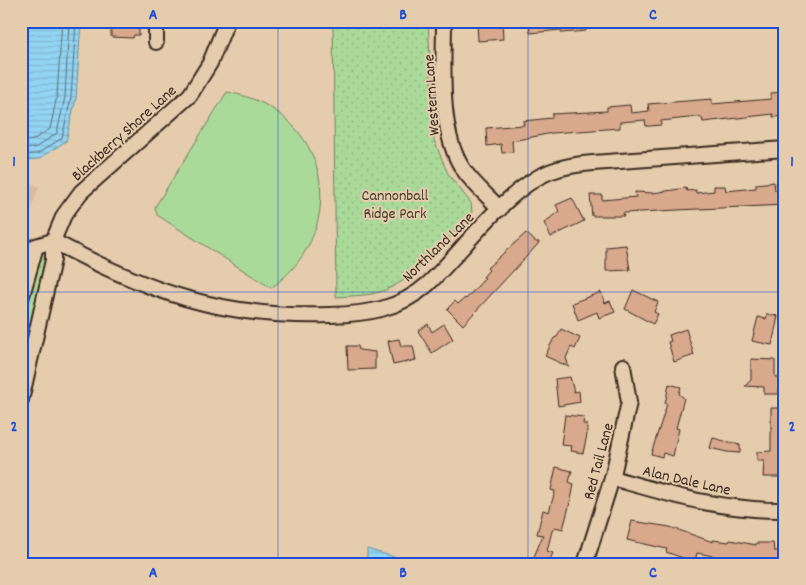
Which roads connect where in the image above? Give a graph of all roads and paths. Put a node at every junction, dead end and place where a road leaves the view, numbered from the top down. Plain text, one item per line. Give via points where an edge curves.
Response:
1 (156, 21) edge
2 (227, 21) edge
3 (444, 21) edge
4 (156, 42) dead end
5 (785, 149) edge
6 (500, 210) junction
7 (53, 241) junction
8 (21, 299) edge
9 (623, 366) dead end
10 (21, 400) edge
11 (612, 478) junction
12 (785, 510) edge
13 (585, 564) edge

1 - 4 street
2 - 7 street, Blackberry Shore Lane via 210,63 190,95 82,192 64,215
3 - 6 street, Western Lane via 444,78 449,134 454,152 463,170
5 - 6 street, Northland Lane via 568,166 531,182
6 - 7 street, Northland Lane via 427,284 394,306 366,313 293,316 239,311 182,298 133,281
7 - 8 street via 36,246
7 - 10 street, Blackberry Shore Lane via 53,260
9 - 11 street, Red Tail Lane via 630,402
11 - 12 street, Alan Dale Lane via 708,505
11 - 13 street, Red Tail Lane

